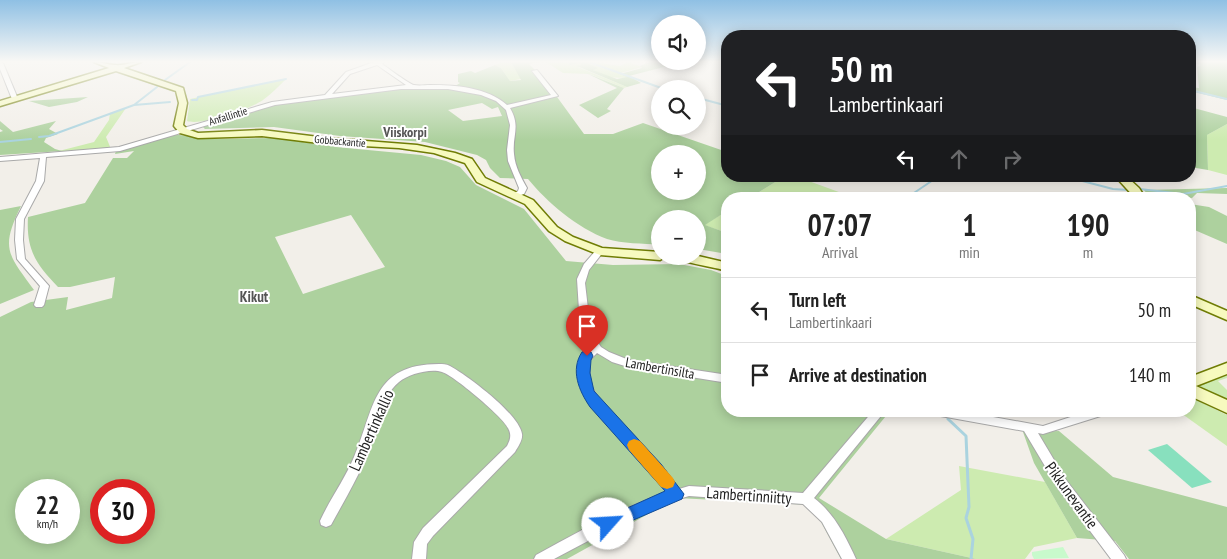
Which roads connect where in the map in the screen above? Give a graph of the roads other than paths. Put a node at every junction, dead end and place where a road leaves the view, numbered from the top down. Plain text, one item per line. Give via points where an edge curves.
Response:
1 (10, 88) edge
2 (52, 88) edge
3 (175, 88) edge
4 (334, 88) edge
5 (393, 88) edge
6 (434, 88) edge
7 (549, 88) edge
8 (327, 96) junction
9 (15, 99) junction
10 (0, 104) edge
11 (506, 107) junction
12 (182, 130) junction
13 (43, 156) junction
14 (0, 159) edge
15 (1126, 182) edge
16 (1136, 192) edge
17 (515, 195) junction
18 (600, 250) junction
19 (651, 255) edge
20 (706, 261) edge
21 (721, 265) edge
22 (1196, 302) edge
23 (39, 305) dead end
24 (1227, 316) edge
25 (596, 348) junction
26 (1227, 368) edge
27 (721, 378) edge
28 (1196, 381) edge
29 (1196, 393) edge
30 (1227, 407) edge
31 (875, 417) edge
32 (966, 417) edge
33 (1085, 417) edge
34 (1029, 429) junction
35 (676, 494) junction
36 (806, 499) junction
37 (326, 521) dead end
38 (419, 559) edge
39 (541, 559) edge
40 (849, 559) edge
41 (1119, 559) edge

1 - 9 street
2 - 9 street
3 - 12 street via 180,90 183,103 178,126
4 - 8 street
5 - 8 street, Anfallintie
6 - 11 street, Anfallintie via 480,92 497,98
7 - 11 street via 555,96
8 - 12 street, Anfallintie via 262,106
9 - 10 street
11 - 17 street via 514,123 511,162 523,188
12 - 13 street, Anfallintie via 120,149
12 - 17 street, Gobbackantie via 208,135 278,134 425,149 469,161 482,180
13 - 14 street, Anfallintie
13 - 23 street via 40,181 20,219 19,240 22,258 44,286
15 - 16 street
17 - 18 street, Gobbackantie via 536,207 558,233
18 - 19 street, Gobbackantie
18 - 25 street via 580,281 585,329
20 - 21 street
22 - 24 street
25 - 27 street, Lambertinsilta via 628,363
25 - 35 street via 584,360 587,392
26 - 28 street
29 - 30 street
31 - 36 street
32 - 34 street
33 - 34 street via 1043,430
34 - 41 street, Pikkunevantie via 1062,484
35 - 36 street, Lambertinniitty via 689,491
35 - 39 street, Lambertinniitty via 626,515
36 - 40 street, Lambertinniitty via 828,518
37 - 38 street, Lambertinkallio via 360,457 382,398 393,381 418,369 445,368 499,409 515,427 517,436 512,449 420,542

